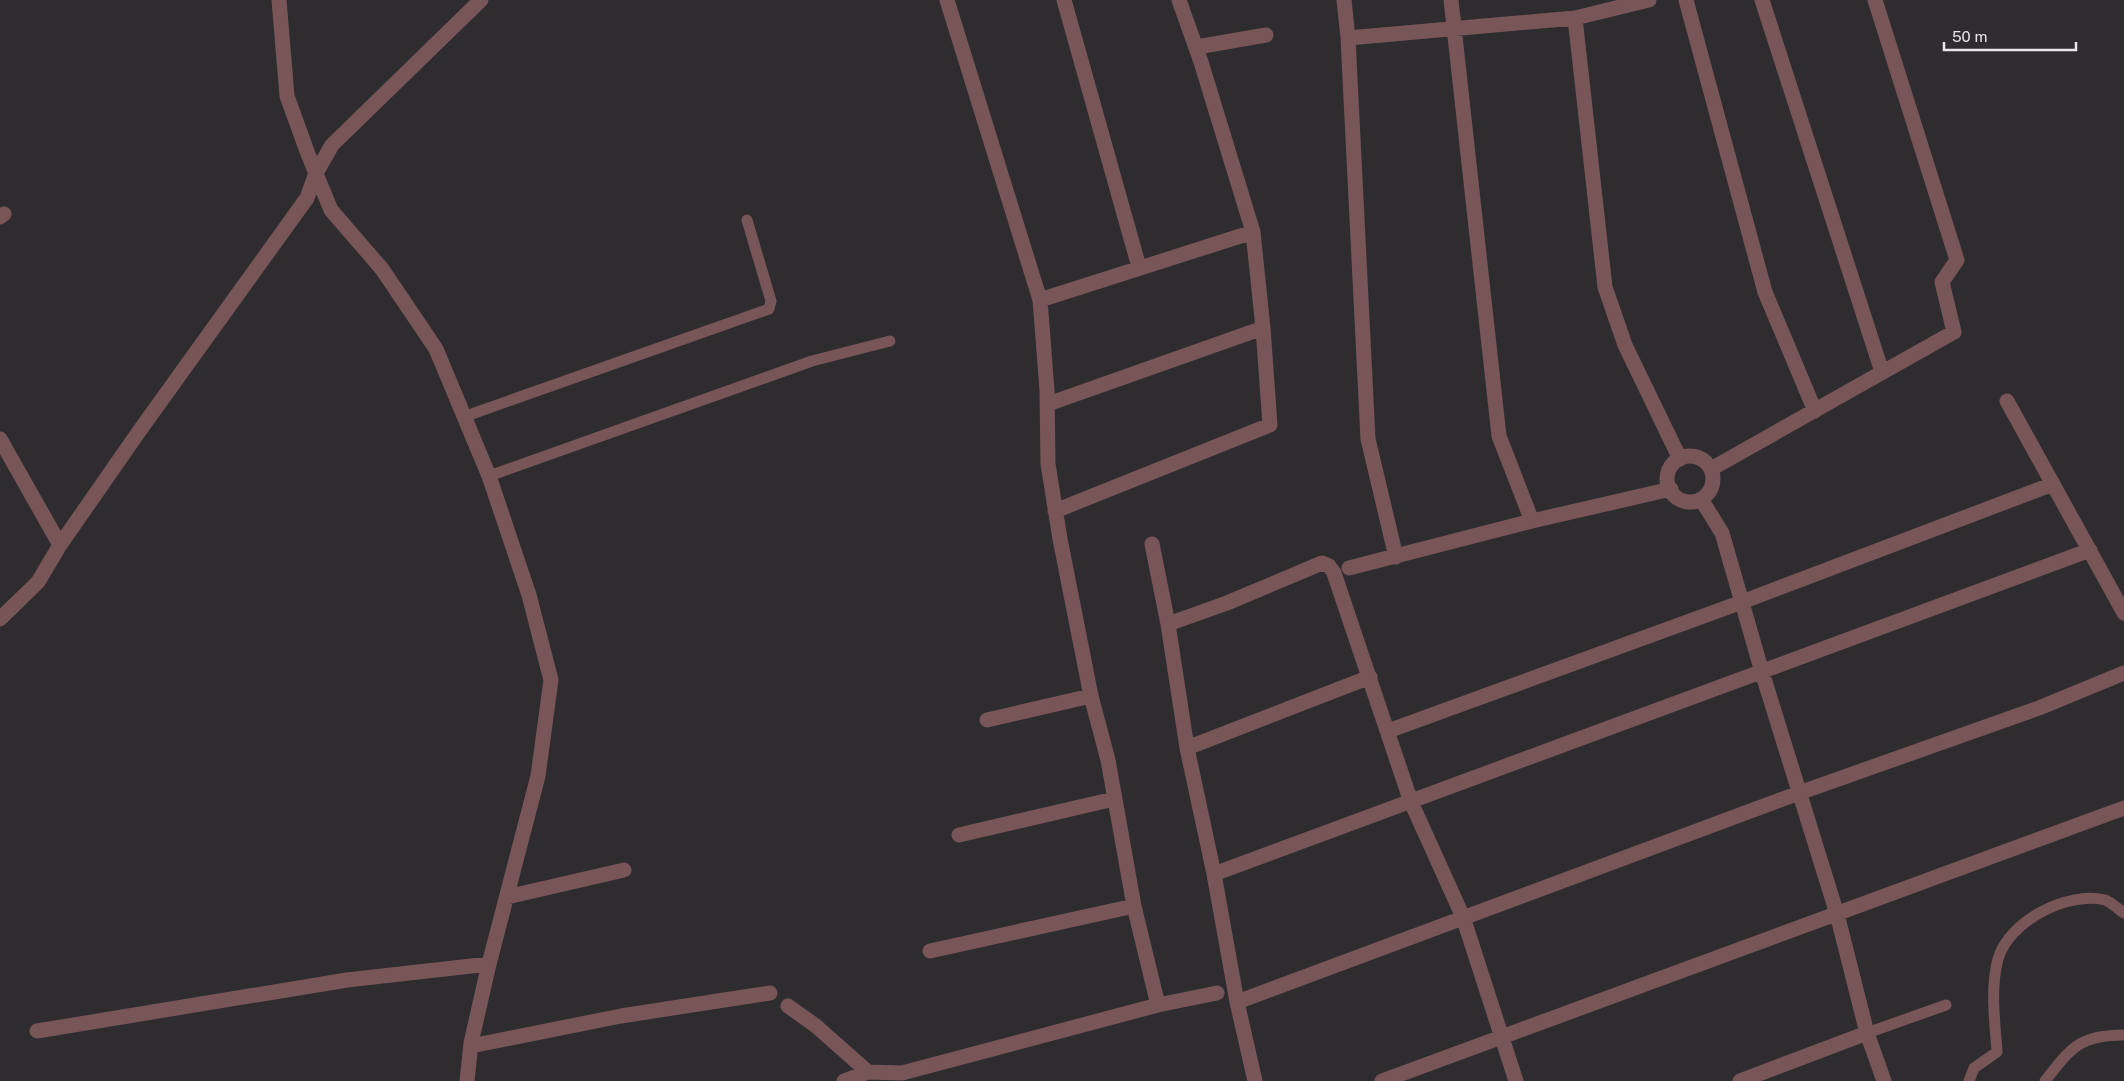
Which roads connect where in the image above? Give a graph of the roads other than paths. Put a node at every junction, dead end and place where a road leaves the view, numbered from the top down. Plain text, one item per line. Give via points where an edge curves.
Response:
1 (279, 0) edge
2 (481, 0) edge
3 (947, 0) edge
4 (1064, 0) edge
5 (1179, 0) edge
6 (1344, 0) edge
7 (1451, 0) edge
8 (1650, 0) edge
9 (1686, 0) edge
10 (1762, 0) edge
11 (1875, 0) edge
12 (1575, 18) junction
13 (1454, 30) junction
14 (1266, 35) dead end
15 (1348, 38) junction
16 (1196, 47) junction
17 (316, 173) junction
18 (747, 220) dead end
19 (1253, 232) junction
20 (1139, 267) junction
21 (1040, 300) junction
22 (1263, 328) junction
23 (890, 341) dead end
24 (1882, 372) junction
25 (2007, 401) dead end
26 (1048, 404) junction
27 (1815, 411) junction
28 (466, 416) junction
29 (0, 439) edge
30 (1680, 458) junction
31 (1711, 468) junction
32 (489, 476) junction
33 (2053, 484) junction
34 (1670, 489) junction
35 (1701, 499) junction
36 (1055, 511) junction
37 (1532, 521) junction
38 (1152, 544) dead end
39 (60, 546) junction
40 (2090, 550) junction
41 (1396, 557) junction
42 (1349, 568) dead end
43 (1742, 602) junction
44 (2124, 613) edge
45 (0, 619) edge
46 (1168, 624) junction
47 (1762, 672) junction
48 (2124, 673) edge
49 (1370, 677) junction
50 (1091, 696) junction
51 (987, 720) dead end
52 (1388, 731) junction
53 (1187, 748) junction
54 (1799, 793) junction
55 (1114, 799) junction
56 (1412, 802) junction
57 (2124, 808) edge
58 (959, 835) dead end
59 (624, 870) dead end
60 (1214, 874) junction
61 (506, 897) junction
62 (1134, 906) junction
63 (2124, 913) edge
64 (1837, 914) junction
65 (1464, 918) junction
66 (930, 951) dead end
67 (489, 964) junction
68 (770, 993) dead end
69 (1216, 993) dead end
70 (1237, 1002) junction
71 (1158, 1005) junction
72 (1946, 1005) dead end
73 (788, 1006) dead end
74 (38, 1031) dead end
75 (1866, 1033) junction
76 (2124, 1035) edge
77 (1502, 1037) junction
78 (471, 1046) junction
79 (868, 1072) junction
80 (903, 1077) edge
81 (467, 1081) edge
82 (844, 1081) edge
83 (1256, 1081) edge
84 (1382, 1081) edge
85 (1516, 1081) edge
86 (1740, 1081) edge
87 (1884, 1081) edge
88 (1968, 1081) edge
89 (2046, 1081) edge

1 - 17 street via 287,96
2 - 17 street via 332,145
3 - 21 street
4 - 20 street
5 - 16 street
6 - 15 street
7 - 13 street
8 - 12 street
9 - 27 street via 1765,292
10 - 24 street
11 - 24 street via 1958,260 1942,282 1954,332
12 - 13 street
12 - 30 street via 1605,287 1625,346
13 - 15 street
13 - 37 street via 1500,436
14 - 16 street
15 - 41 street via 1368,439
16 - 19 street
17 - 28 street via 331,210 382,269 436,348
17 - 39 street via 307,198
18 - 28 lane via 771,300 769,309
19 - 20 street
19 - 22 street
20 - 21 street
21 - 26 street
22 - 26 street
22 - 36 street via 1270,425
23 - 32 lane via 812,361
24 - 27 street
25 - 33 street
26 - 36 street via 1048,464
27 - 31 street
28 - 32 street
29 - 39 street
30 - 31 street via 1697,457
30 - 34 street via 1668,472
31 - 35 street via 1712,486
32 - 61 street via 529,595 551,680 538,776
33 - 40 street
33 - 43 street
34 - 35 street via 1683,501
34 - 37 street
35 - 43 street via 1722,533
36 - 50 street
37 - 41 street
38 - 46 street
39 - 45 street via 38,582
40 - 44 street
40 - 47 street
41 - 42 street
43 - 47 street
43 - 52 street
46 - 49 street via 1322,563 1334,573
46 - 53 street
47 - 54 street
47 - 56 street
48 - 54 street via 2039,708
49 - 52 street
49 - 53 street
50 - 51 street
50 - 55 street via 1108,760
52 - 56 street
53 - 60 street
54 - 64 street
54 - 65 street
55 - 58 street
55 - 62 street
56 - 60 street
56 - 65 street
57 - 64 street
59 - 61 street
60 - 70 street
61 - 67 street
62 - 66 street
62 - 71 street
63 - 88 lane via 2106,900 2085,898 2036,914 2004,944 1998,960 1993,1002 1998,1052 1974,1068
64 - 75 street
64 - 77 street
65 - 70 street
65 - 77 street
67 - 74 street via 347,980
67 - 78 street
68 - 78 street via 621,1016
69 - 71 street
70 - 83 street
71 - 80 street
72 - 75 lane
73 - 79 street
75 - 86 street
75 - 87 street
76 - 89 lane via 2086,1041 2068,1051
77 - 84 street
77 - 85 street
78 - 81 street
79 - 80 street
79 - 82 street

